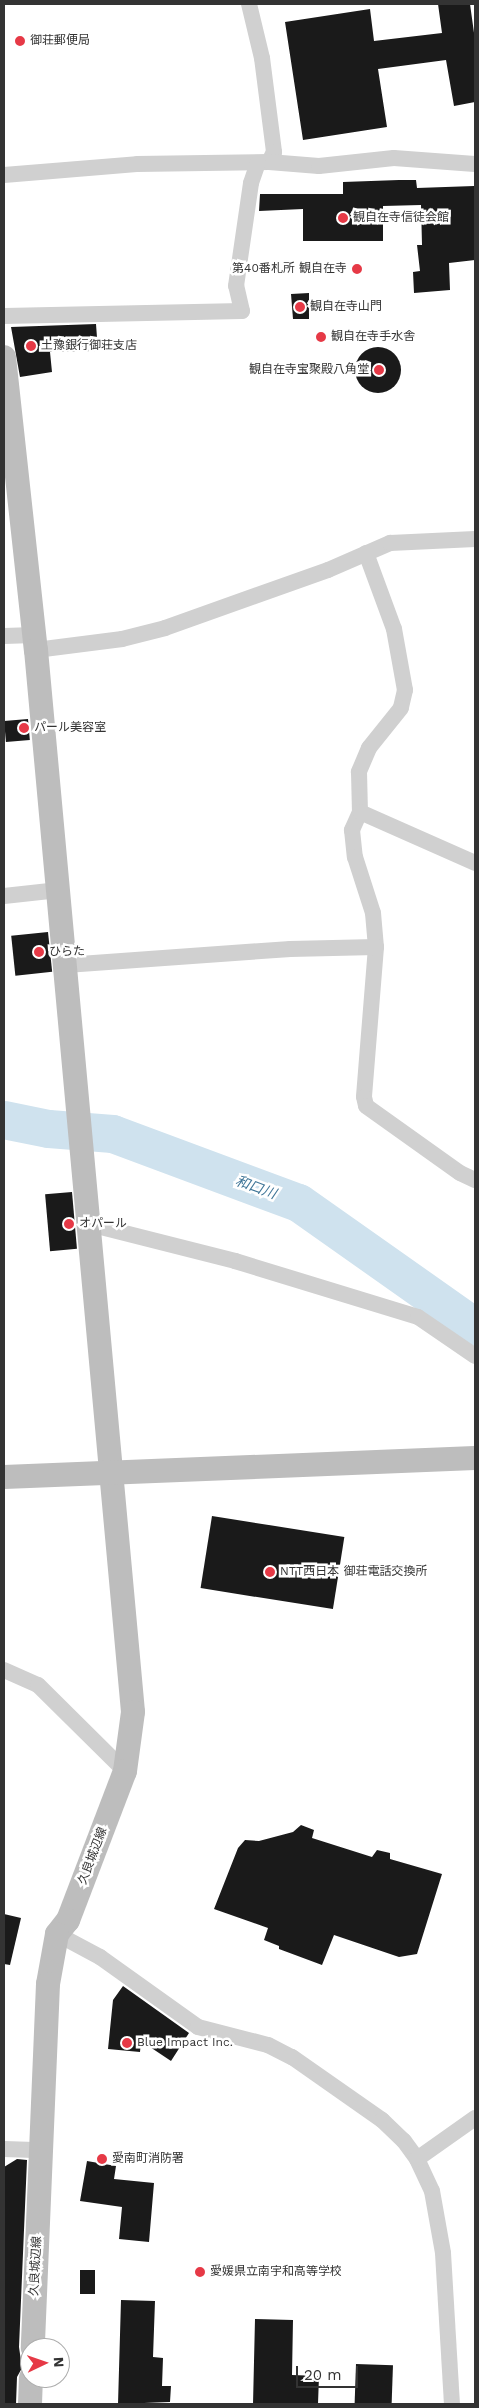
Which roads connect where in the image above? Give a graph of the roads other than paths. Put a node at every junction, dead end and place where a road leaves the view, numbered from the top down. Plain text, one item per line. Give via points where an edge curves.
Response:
1 (249, 4) edge
2 (264, 163) junction
3 (475, 164) edge
4 (4, 175) edge
5 (4, 316) edge
6 (4, 357) edge
7 (475, 539) edge
8 (366, 553) junction
9 (4, 636) edge
10 (35, 643) junction
11 (360, 812) junction
12 (475, 863) edge
13 (59, 890) junction
14 (4, 896) edge
15 (376, 947) junction
16 (66, 965) junction
17 (475, 1180) edge
18 (89, 1224) junction
19 (475, 1356) edge
20 (475, 1458) edge
21 (113, 1471) junction
22 (4, 1477) edge
23 (4, 1670) edge
24 (125, 1771) junction
25 (56, 1934) junction
26 (475, 2118) edge
27 (4, 2149) edge
28 (42, 2150) junction
29 (417, 2159) junction
30 (33, 2338) edge
31 (31, 2388) edge
32 (30, 2404) edge
33 (452, 2404) edge

1 - 2 street via 262,58 274,152
2 - 3 street via 319,166 394,158
2 - 4 street via 137,164
2 - 5 street via 251,183 236,286 242,311
6 - 10 street, 久良城辺線
7 - 8 street via 390,543
8 - 10 street via 165,628 122,638
8 - 11 street via 394,629 405,690 401,708 369,748 359,772
9 - 10 street
10 - 13 street, 久良城辺線
11 - 12 street via 444,852
11 - 15 street via 352,830 355,856 373,913
13 - 14 street
13 - 16 street, 久良城辺線
15 - 16 street via 290,949
15 - 17 street via 365,1069 366,1106 460,1173
16 - 18 street, 久良城辺線
18 - 19 street via 235,1261 418,1317
18 - 21 street, 久良城辺線
20 - 21 street
21 - 22 street
21 - 24 street, 久良城辺線 via 133,1712
23 - 24 street via 38,1685
24 - 25 street, 久良城辺線 via 68,1920
25 - 28 street, 久良城辺線 via 48,1984
25 - 29 street via 100,1957 198,2027 268,2045 292,2057 382,2120
26 - 29 street
27 - 28 street
28 - 30 street, 久良城辺線
29 - 33 street via 432,2191 442,2253
31 - 32 street

